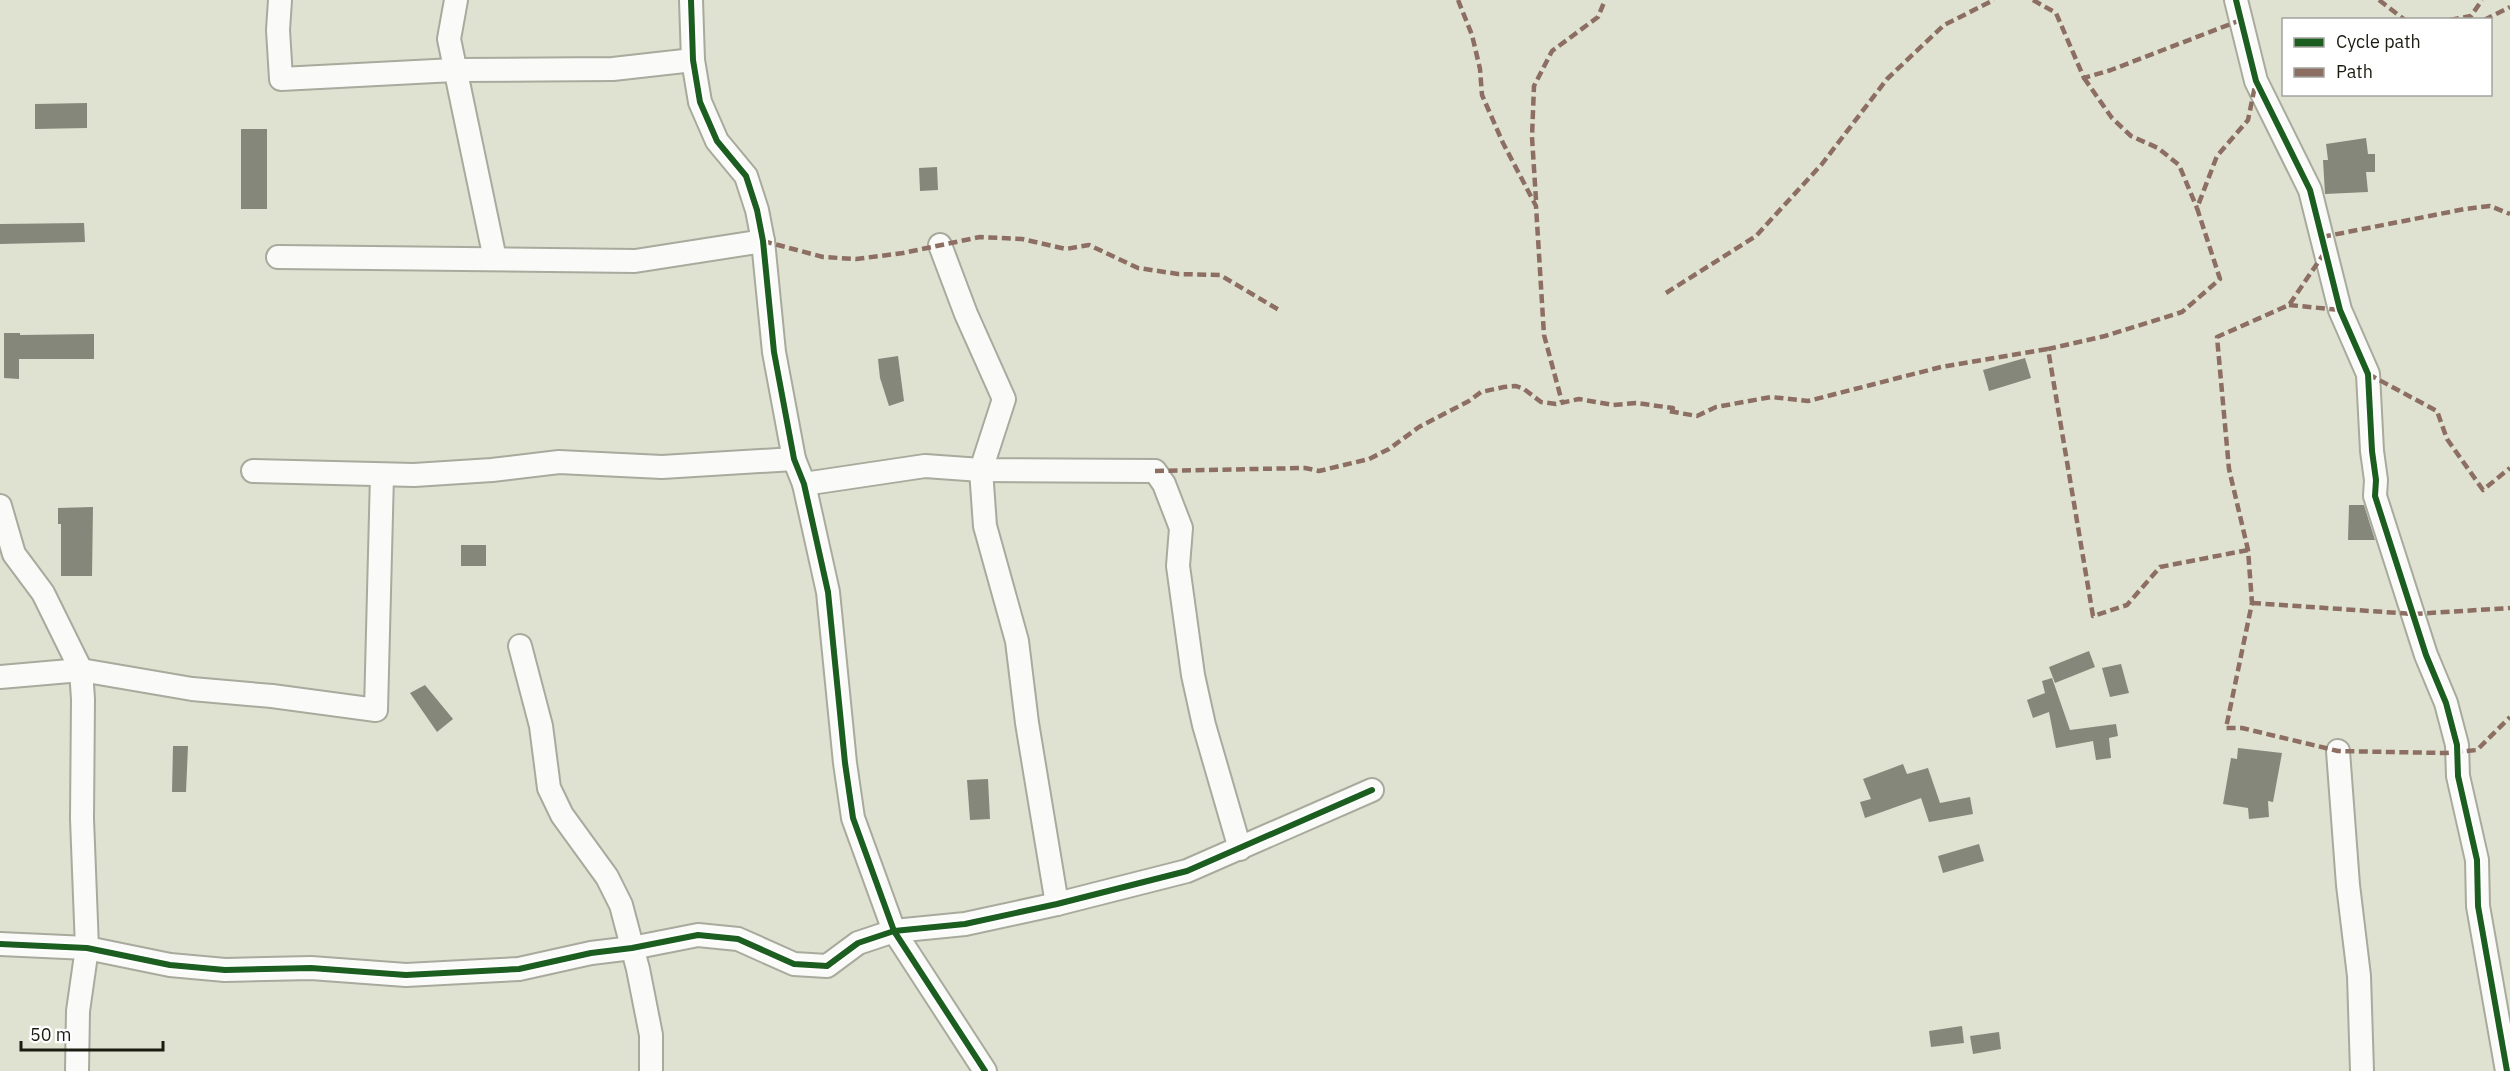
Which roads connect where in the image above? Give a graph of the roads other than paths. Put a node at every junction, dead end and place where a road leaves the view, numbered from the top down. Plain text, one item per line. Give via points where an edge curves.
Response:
1 (280, 0) edge
2 (456, 0) edge
3 (691, 0) edge
4 (2236, 0) edge
5 (693, 60) junction
6 (454, 70) junction
7 (763, 241) junction
8 (940, 245) dead end
9 (278, 257) dead end
10 (495, 259) junction
11 (794, 459) junction
12 (981, 470) junction
13 (253, 471) dead end
14 (382, 475) junction
15 (804, 484) junction
16 (0, 506) edge
17 (520, 646) dead end
18 (81, 670) junction
19 (0, 676) edge
20 (2338, 751) dead end
21 (1372, 790) dead end
22 (1240, 849) junction
23 (1057, 904) junction
24 (894, 931) junction
25 (0, 944) edge
26 (87, 948) junction
27 (632, 948) junction
28 (76, 1071) edge
29 (651, 1071) edge
30 (985, 1071) edge
31 (2362, 1071) edge
32 (2507, 1071) edge

1 - 6 street via 281,79
2 - 6 street via 449,39
3 - 5 street
4 - 32 street via 2256,81 2310,190 2340,310 2368,374 2375,496 2457,745 2458,776 2477,860 2478,906
5 - 6 street via 613,69
5 - 7 street via 700,102 717,141 746,176
6 - 10 street
7 - 10 street via 635,261
7 - 11 street via 774,352
8 - 12 street via 1004,399
9 - 10 street
11 - 14 street via 662,467 559,462 492,470
11 - 15 street
12 - 15 street via 926,466
12 - 22 street via 1155,471 1164,484 1181,528 1178,566 1193,675
12 - 23 street via 985,526 1017,641
13 - 14 street
14 - 18 street via 376,710 192,689
15 - 24 street via 828,592 853,818
16 - 18 street via 14,554 43,593
17 - 27 street via 541,726 549,788 562,815 607,878 621,905
18 - 19 street
18 - 26 street
20 - 31 street via 2359,976
21 - 22 street
22 - 23 street via 1187,870
23 - 24 street via 965,924
24 - 27 street via 858,943 827,966 794,964 738,939 698,935
24 - 30 street
25 - 26 street
26 - 27 street via 170,965 225,970 312,968 406,975 519,969
26 - 28 street via 78,1011
27 - 29 street via 651,1035

